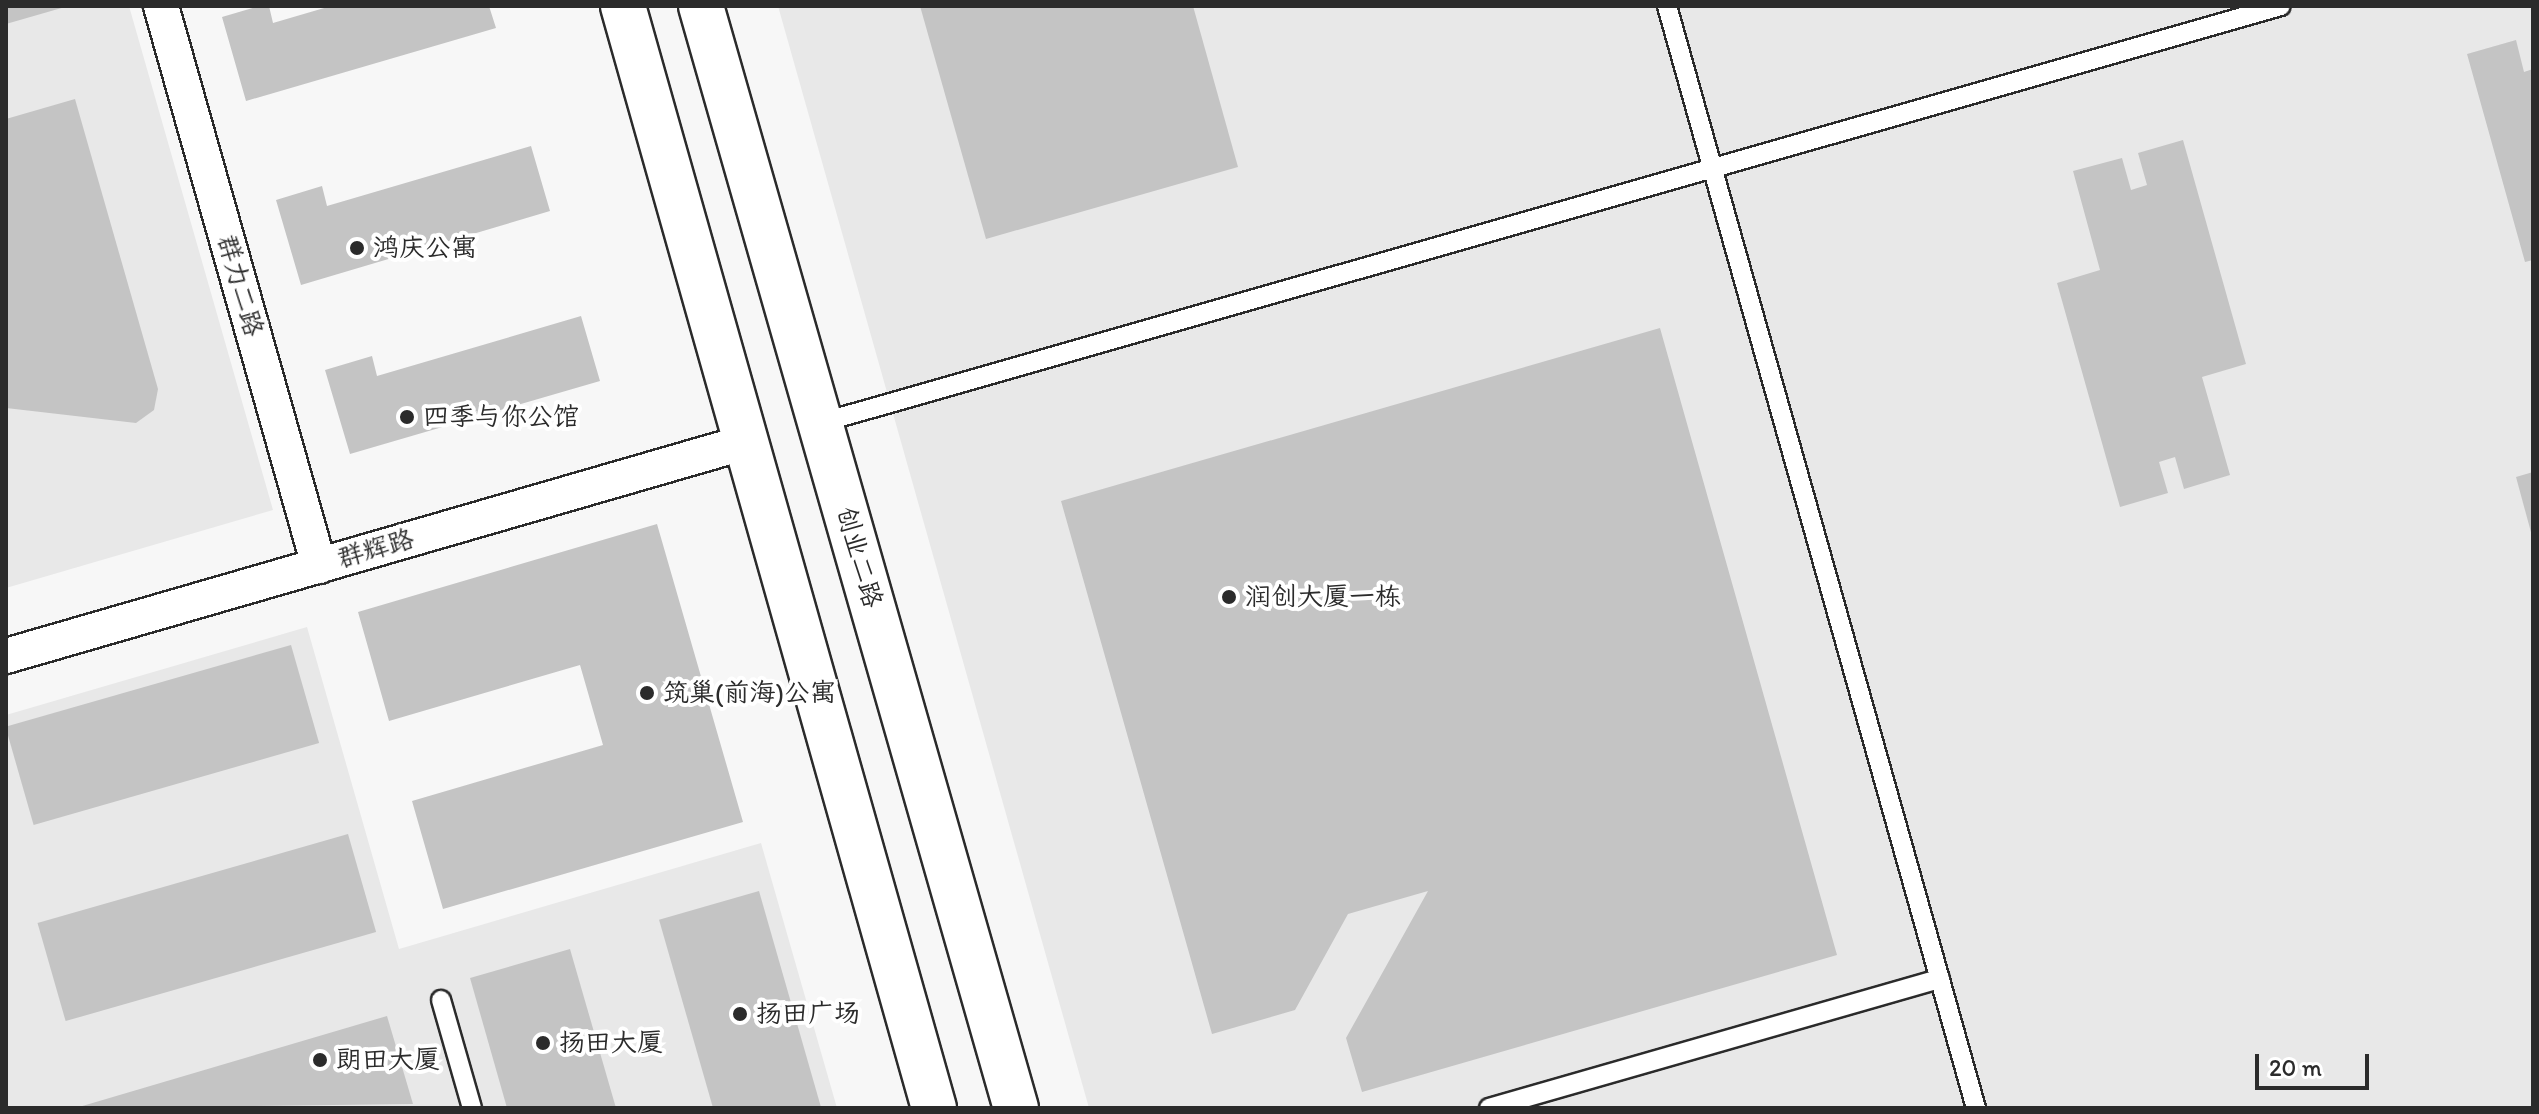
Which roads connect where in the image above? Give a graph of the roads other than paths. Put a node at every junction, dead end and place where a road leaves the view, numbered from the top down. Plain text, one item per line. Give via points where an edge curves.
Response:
1 (161, 6) edge
2 (623, 6) edge
3 (701, 6) edge
4 (1667, 6) edge
5 (2281, 6) edge
6 (1713, 168) junction
7 (820, 423) junction
8 (746, 442) junction
9 (319, 566) junction
10 (6, 656) edge
11 (1940, 979) junction
12 (441, 1000) dead end
13 (472, 1108) edge
14 (934, 1108) edge
15 (1016, 1108) edge
16 (1489, 1108) edge
17 (1976, 1108) edge

1 - 9 street, 群力二路
2 - 8 main road
3 - 7 main road, 创业二路
4 - 6 lane
5 - 6 lane
6 - 7 lane
6 - 11 lane
7 - 15 main road, 创业二路
8 - 9 street, 群辉路
8 - 14 main road
9 - 10 street, 群辉路
11 - 16 lane
11 - 17 lane
12 - 13 lane

